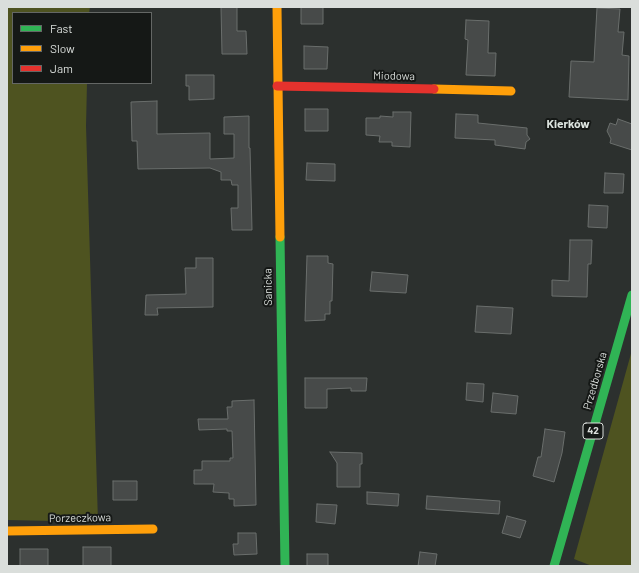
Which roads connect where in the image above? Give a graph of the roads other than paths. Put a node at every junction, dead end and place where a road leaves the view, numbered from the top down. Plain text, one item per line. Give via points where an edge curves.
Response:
1 (277, 7) edge
2 (277, 86) junction
3 (511, 91) dead end
4 (632, 295) edge
5 (153, 529) dead end
6 (7, 531) edge
7 (285, 566) edge
8 (554, 566) edge

1 - 2 street, Sanicka
2 - 3 street, Miodowa
2 - 7 street, Sanicka
4 - 8 street, Przedborska / 42
5 - 6 street, Porzeczkowa

